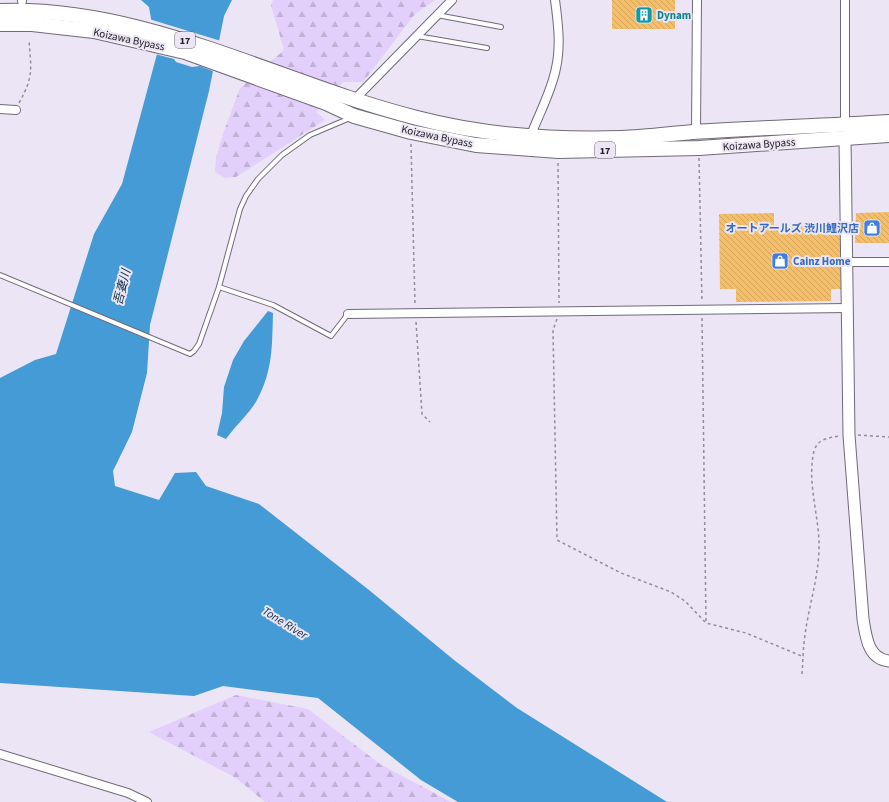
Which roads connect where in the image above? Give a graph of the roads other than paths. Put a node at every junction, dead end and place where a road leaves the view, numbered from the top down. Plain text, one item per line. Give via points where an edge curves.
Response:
1 (452, 0) edge
2 (555, 0) edge
3 (697, 0) edge
4 (845, 0) edge
5 (26, 9) edge
6 (0, 11) edge
7 (437, 15) junction
8 (0, 24) edge
9 (501, 27) dead end
10 (417, 36) junction
11 (487, 48) dead end
12 (331, 98) junction
13 (354, 100) junction
14 (0, 109) edge
15 (16, 110) road end
16 (354, 116) junction
17 (889, 122) edge
18 (845, 131) junction
19 (696, 132) junction
20 (531, 135) junction
21 (889, 135) edge
22 (848, 262) junction
23 (889, 262) edge
24 (0, 275) edge
25 (219, 287) junction
26 (848, 308) junction
27 (348, 314) joint
28 (889, 661) edge
29 (0, 754) edge
30 (128, 793) junction
31 (127, 802) edge
32 (147, 802) edge

1 - 7 street
2 - 20 street via 559,47 556,69
3 - 19 street
4 - 18 street
5 - 6 highway, Koizawa Bypass / 17
5 - 8 highway, Koizawa Bypass / 17
5 - 12 highway, Koizawa Bypass / 17 via 94,31 185,52
7 - 9 lane
7 - 10 street
10 - 11 lane
10 - 13 street
12 - 13 highway, Koizawa Bypass / 17
12 - 16 highway, Koizawa Bypass / 17
13 - 20 highway, Koizawa Bypass / 17 via 418,118 475,130
14 - 15 street
16 - 18 highway, Koizawa Bypass / 17 via 411,132 476,145 558,151 699,148
16 - 25 lane via 310,135 282,155 258,179 240,209
17 - 18 highway, Koizawa Bypass / 17
18 - 19 highway, Koizawa Bypass / 17
18 - 21 highway, Koizawa Bypass / 17
18 - 22 street
19 - 20 highway, Koizawa Bypass / 17 via 620,138
22 - 23 street
22 - 26 street
24 - 25 lane via 190,354 199,344
25 - 27 lane via 273,305 331,336
26 - 27 street
26 - 28 street via 849,435 863,619 866,640 873,654
29 - 30 street
30 - 31 street
30 - 32 street

